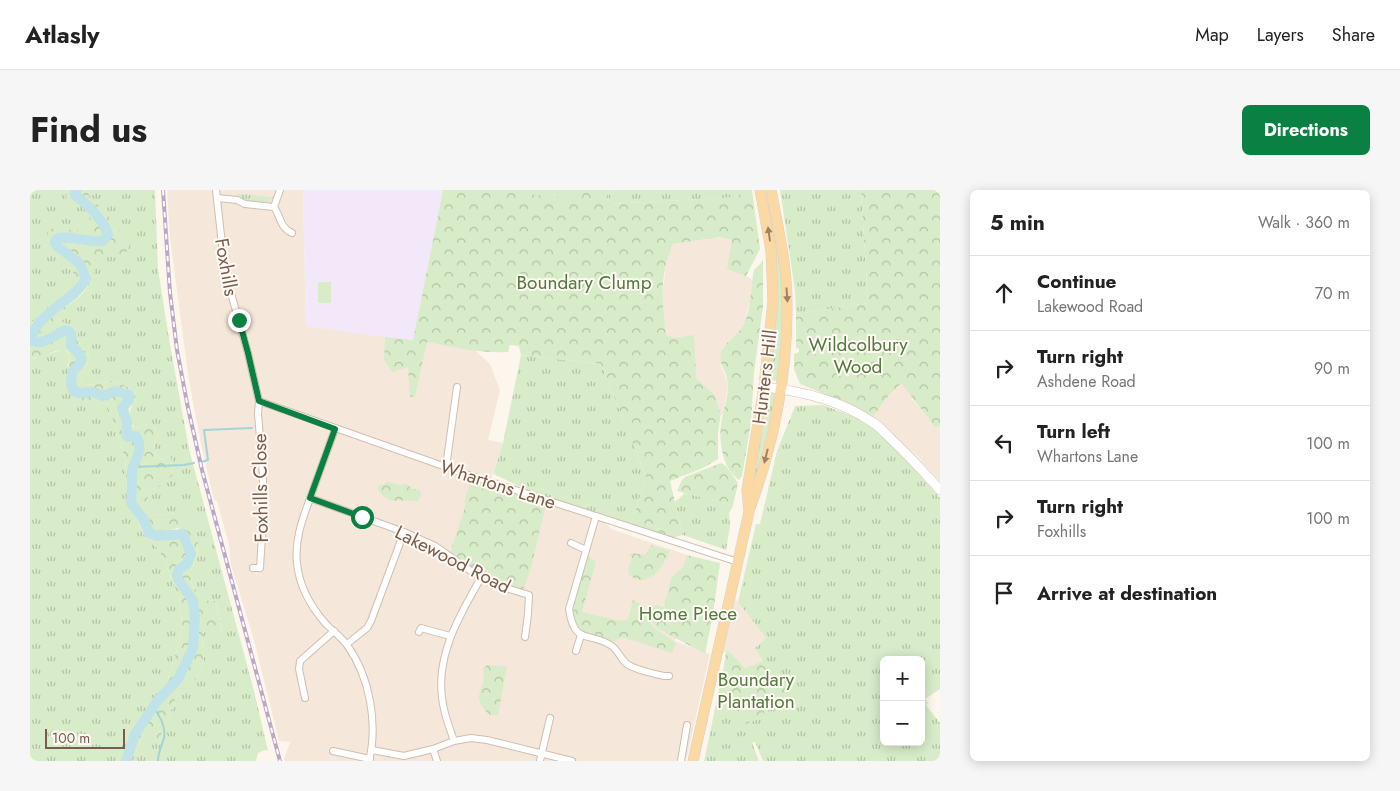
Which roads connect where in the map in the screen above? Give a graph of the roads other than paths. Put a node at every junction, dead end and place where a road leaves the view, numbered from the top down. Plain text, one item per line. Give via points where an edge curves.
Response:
1 (216, 190) edge
2 (280, 190) edge
3 (760, 190) edge
4 (771, 190) edge
5 (217, 198) junction
6 (274, 207) junction
7 (292, 233) dead end
8 (457, 386) dead end
9 (764, 387) junction
10 (781, 389) junction
11 (259, 401) junction
12 (335, 429) junction
13 (446, 467) junction
14 (940, 490) edge
15 (310, 498) junction
16 (748, 512) junction
17 (596, 516) junction
18 (404, 532) junction
19 (570, 542) dead end
20 (586, 550) junction
21 (738, 562) junction
22 (254, 568) dead end
23 (481, 578) junction
24 (420, 628) dead end
25 (334, 632) junction
26 (581, 635) junction
27 (450, 636) junction
28 (525, 637) dead end
29 (347, 644) junction
30 (576, 651) dead end
31 (669, 676) dead end
32 (305, 698) dead end
33 (550, 718) dead end
34 (687, 725) dead end
35 (454, 741) junction
36 (433, 749) junction
37 (372, 750) junction
38 (333, 751) dead end
39 (541, 758) edge
40 (369, 760) edge
41 (437, 761) edge
42 (572, 761) edge
43 (681, 761) edge
44 (694, 761) edge

1 - 5 street, Foxhills
2 - 6 street
9 -> 3 main road, Hunters Hill via 773,300 771,251
4 -> 10 main road, Hunters Hill via 787,302
5 - 6 street
5 - 11 street, Foxhills via 225,271
6 - 7 street via 283,227
8 - 13 street
9 - 10 street
9 - 16 main road, Hunters Hill via 747,490
10 - 14 street via 829,400 874,423
10 -> 16 main road, Hunters Hill via 759,482
11 - 12 street, Whartons Lane
11 - 22 street, Foxhills Close via 264,520 260,568
12 - 13 street, Whartons Lane
12 - 15 street
13 - 17 street, Whartons Lane
15 - 18 street, Lakewood Road
15 - 25 street via 298,540 298,570 312,605
16 - 21 main road, Hunters Hill
17 - 20 street
17 - 21 street, Whartons Lane
18 - 23 street, Lakewood Road via 435,546
18 - 29 street via 371,621
19 - 20 street
20 - 26 street via 569,609 570,620
21 - 44 main road, Hunters Hill
23 - 27 street
23 - 28 street, Lakewood Road via 529,595
24 - 27 street
25 - 29 street
25 - 32 street via 300,661
26 - 30 street
26 - 31 street via 610,645 632,667
27 - 35 street via 441,688
29 - 37 street via 369,698
33 - 39 street
34 - 43 street
35 - 36 street
35 - 39 street via 480,739
36 - 37 street via 404,756
36 - 41 street
37 - 40 street
38 - 40 street
39 - 42 street

